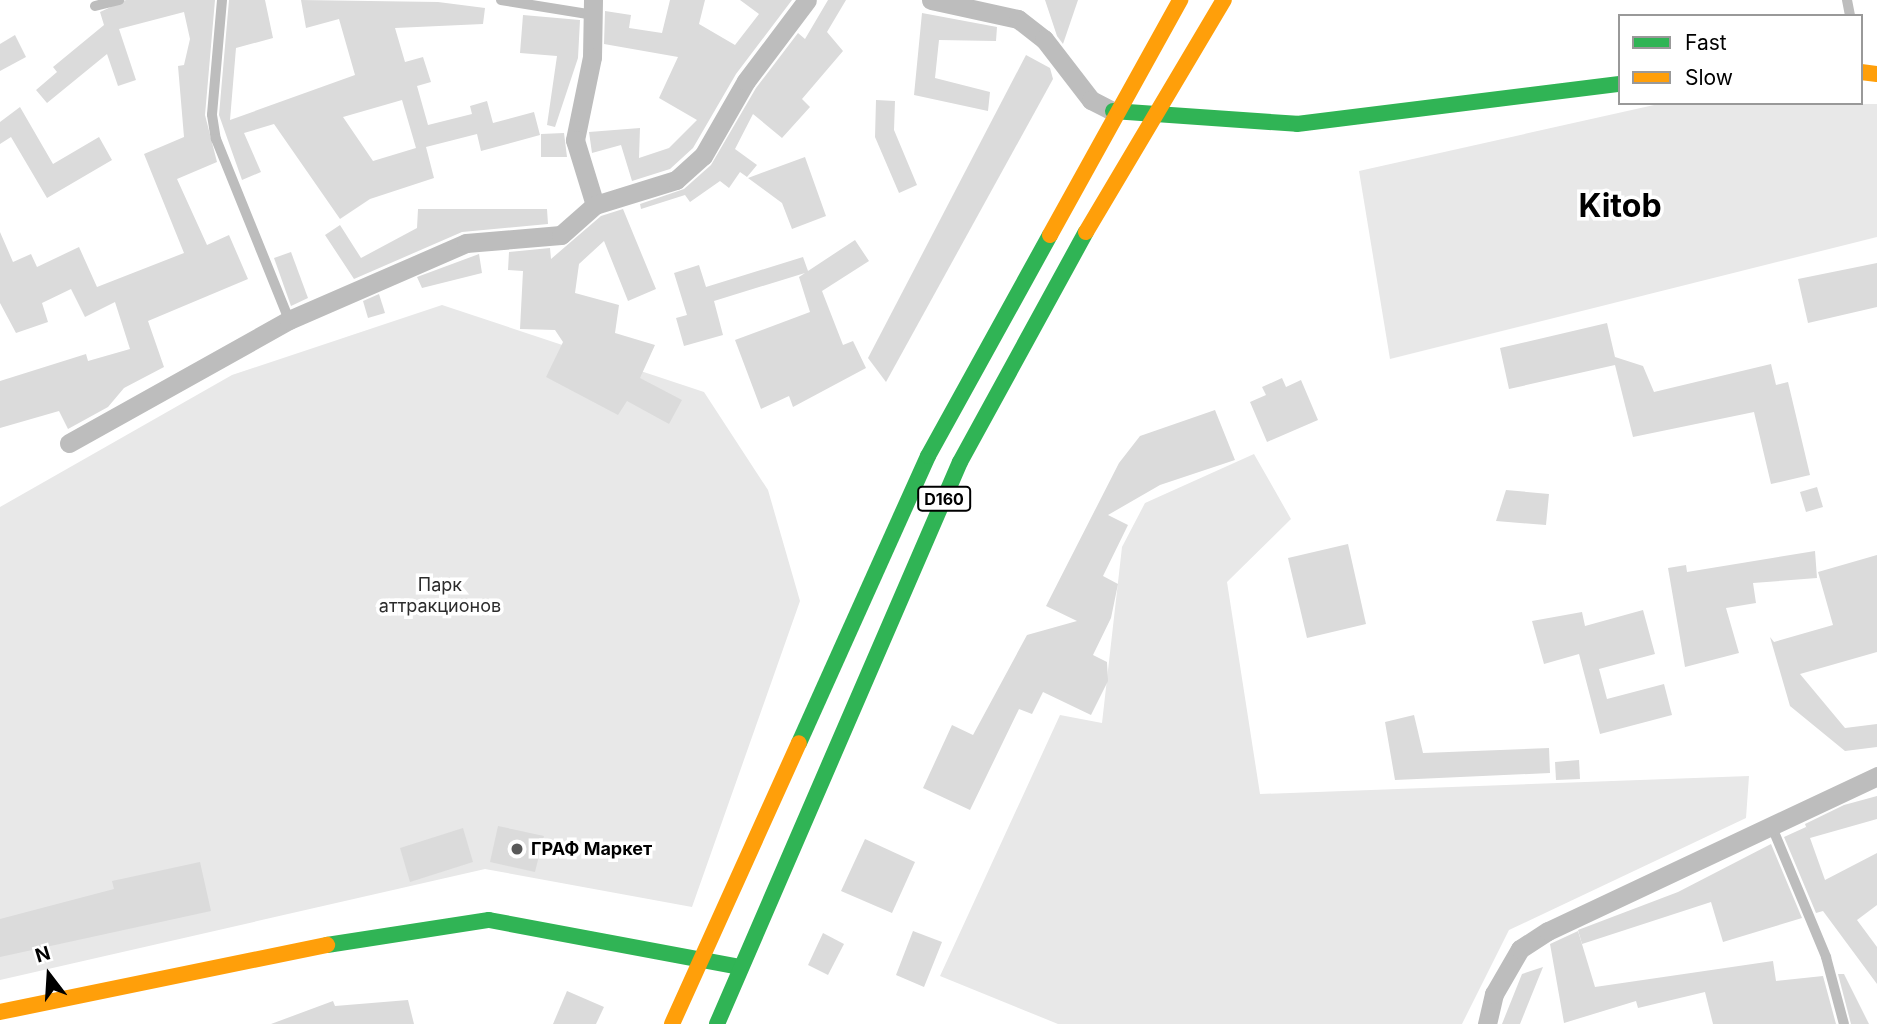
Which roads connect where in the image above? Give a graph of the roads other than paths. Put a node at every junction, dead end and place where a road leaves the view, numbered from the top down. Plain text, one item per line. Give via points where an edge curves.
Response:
1 (119, 0) edge
2 (222, 0) edge
3 (501, 0) edge
4 (807, 0) edge
5 (931, 0) edge
6 (1180, 0) edge
7 (1224, 0) edge
8 (95, 6) dead end
9 (593, 7) edge
10 (1618, 84) edge
11 (1113, 111) junction
12 (1155, 116) junction
13 (595, 205) junction
14 (289, 320) junction
15 (69, 443) dead end
16 (1877, 776) edge
17 (1772, 827) junction
18 (699, 960) junction
19 (741, 967) junction
20 (0, 1012) edge
21 (672, 1024) edge
22 (717, 1024) edge
23 (1487, 1024) edge
24 (1844, 1024) edge

1 - 8 lane
2 - 14 lane via 212,115 216,139
3 - 9 lane
4 - 13 street via 746,80 703,156 676,180
5 - 11 street via 1018,19 1044,38 1091,100
6 - 11 main road, D160
7 - 12 main road, D160
9 - 13 street via 593,57 575,140
10 - 12 main road via 1297,124
11 - 12 main road
11 - 18 main road, D160 via 928,456
12 - 19 main road, D160 via 960,462
13 - 14 street via 561,235 466,243
14 - 15 street
16 - 17 street
17 - 23 street via 1520,949 1494,994
17 - 24 lane via 1826,957
18 - 19 main road
18 - 20 main road via 489,920 394,931
18 - 21 main road, D160
19 - 22 main road, D160

